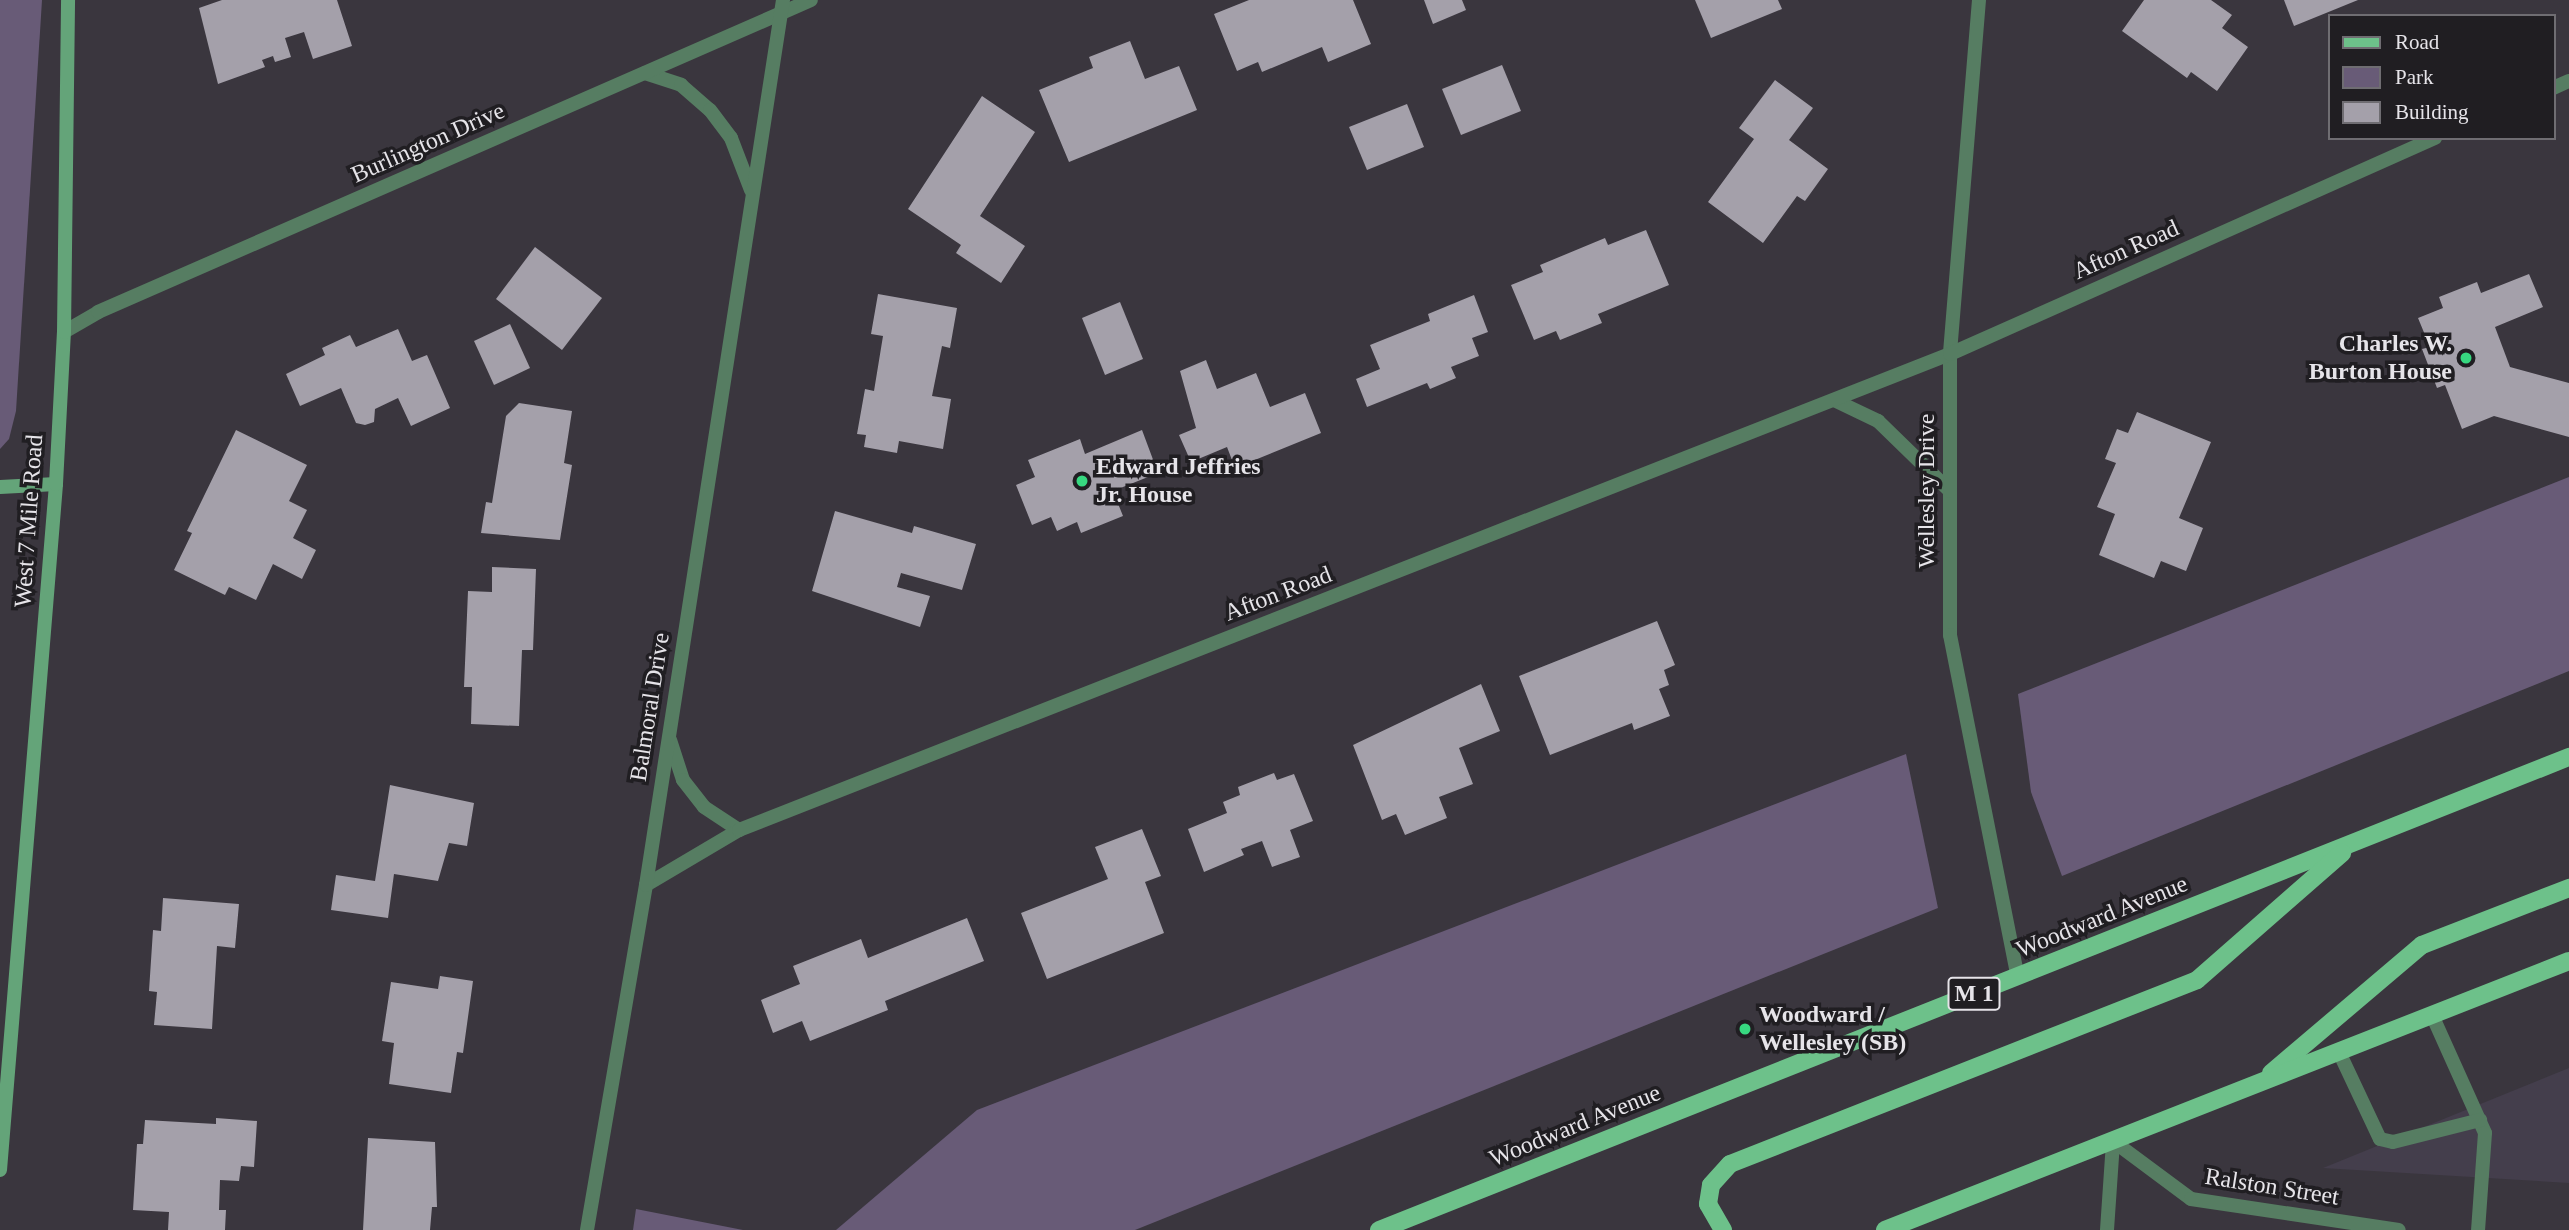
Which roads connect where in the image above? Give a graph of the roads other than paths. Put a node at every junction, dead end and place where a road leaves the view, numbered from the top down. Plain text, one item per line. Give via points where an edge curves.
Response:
1 (68, 0) edge
2 (783, 0) edge
3 (811, 0) edge
4 (1979, 0) edge
5 (779, 15) junction
6 (645, 73) junction
7 (2431, 140) edge
8 (752, 191) junction
9 (64, 332) junction
10 (1950, 354) junction
11 (1834, 400) junction
12 (55, 484) junction
13 (0, 488) edge
14 (1950, 491) junction
15 (669, 735) junction
16 (2569, 757) edge
17 (739, 830) junction
18 (2353, 844) junction
19 (646, 885) junction
20 (2569, 888) edge
21 (2569, 961) edge
22 (2018, 977) junction
23 (2432, 1015) junction
24 (2339, 1052) junction
25 (2258, 1084) junction
26 (2480, 1120) junction
27 (2113, 1141) junction
28 (0, 1170) edge
29 (587, 1230) edge
30 (1379, 1230) edge
31 (1723, 1230) edge
32 (1885, 1230) edge
33 (2107, 1230) edge
34 (2398, 1230) edge
35 (2479, 1230) edge

1 - 9 main road, West 7 Mile Road
2 - 5 street, Balmoral Drive
3 - 5 street, Burlington Drive
4 - 10 street, Wellesley Drive
5 - 6 street, Burlington Drive
5 - 8 street, Balmoral Drive
6 - 8 street via 681,85 710,110 731,138
6 - 9 street, Burlington Drive via 98,312
7 - 10 street, Afton Road
8 - 15 street, Balmoral Drive
9 - 12 main road, West 7 Mile Road
10 - 11 street, Afton Road
10 - 14 street, Wellesley Drive
11 - 14 street via 1878,421
11 - 17 street, Afton Road
12 - 13 main road
12 - 28 main road, West 7 Mile Road
14 - 22 street, Wellesley Drive via 1950,635
15 - 17 street via 683,780 704,807
15 - 19 street, Balmoral Drive
16 - 18 main road, Woodward Avenue / M 1
17 - 19 street, Afton Road
18 - 22 main road, Woodward Avenue / M 1
18 - 31 main road via 2197,980 1730,1164 1711,1185 1708,1204
19 - 29 street, Balmoral Drive
20 - 25 main road via 2422,945
21 - 23 main road
22 - 30 main road, Woodward Avenue / M 1
23 - 24 main road
23 - 26 street
24 - 25 main road
24 - 26 street via 2380,1139 2393,1142
25 - 27 main road
26 - 35 street via 2485,1133 2486,1175
27 - 32 main road
27 - 33 street
27 - 34 street, Ralston Street via 2191,1199

